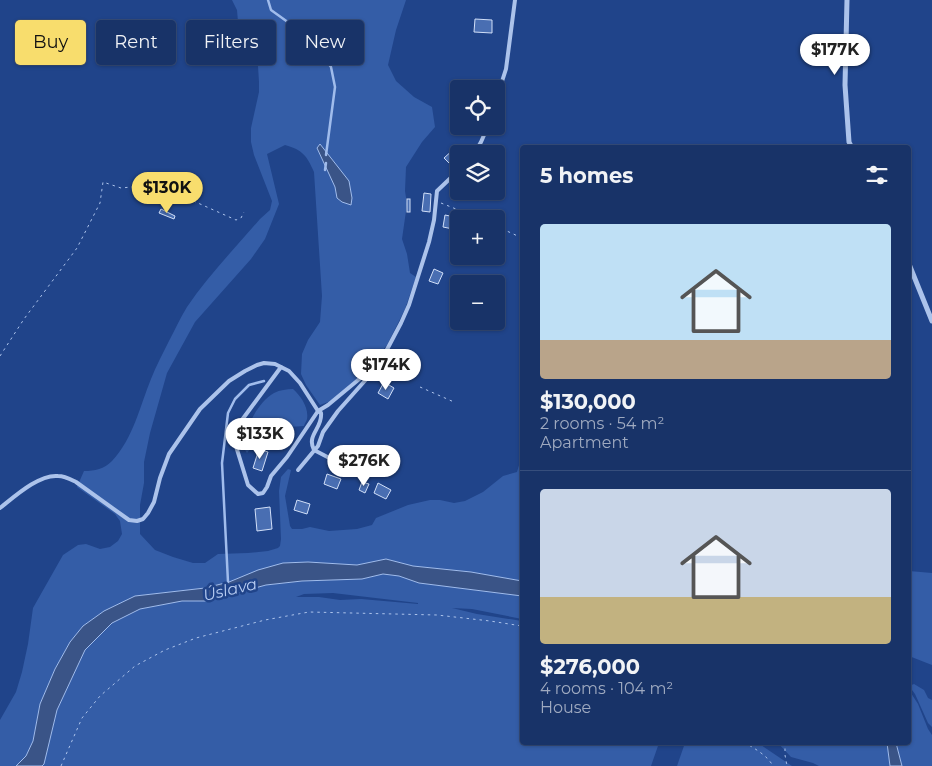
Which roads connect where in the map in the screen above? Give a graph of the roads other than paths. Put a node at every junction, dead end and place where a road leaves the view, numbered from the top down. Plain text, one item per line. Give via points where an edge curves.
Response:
1 (515, 0) edge
2 (847, 0) edge
3 (502, 80) edge
4 (850, 145) edge
5 (450, 178) edge
6 (911, 269) edge
7 (932, 321) edge
8 (375, 366) junction
9 (281, 367) junction
10 (318, 411) junction
11 (314, 450) junction
12 (298, 470) dead end
13 (362, 474) dead end
14 (0, 508) edge

1 - 3 lane
2 - 4 street via 845,85
5 - 8 lane via 437,191 430,242 409,305 386,352
6 - 7 street
8 - 10 lane
8 - 11 lane via 338,411
9 - 10 lane via 300,383
9 - 10 lane via 234,435 248,485 258,494 263,493 271,476
9 - 14 lane via 264,363 245,371 229,380 200,409 169,454 154,502 143,519 129,520 68,477 56,475 22,491
10 - 11 lane via 322,418 312,438
11 - 12 lane
11 - 13 lane

